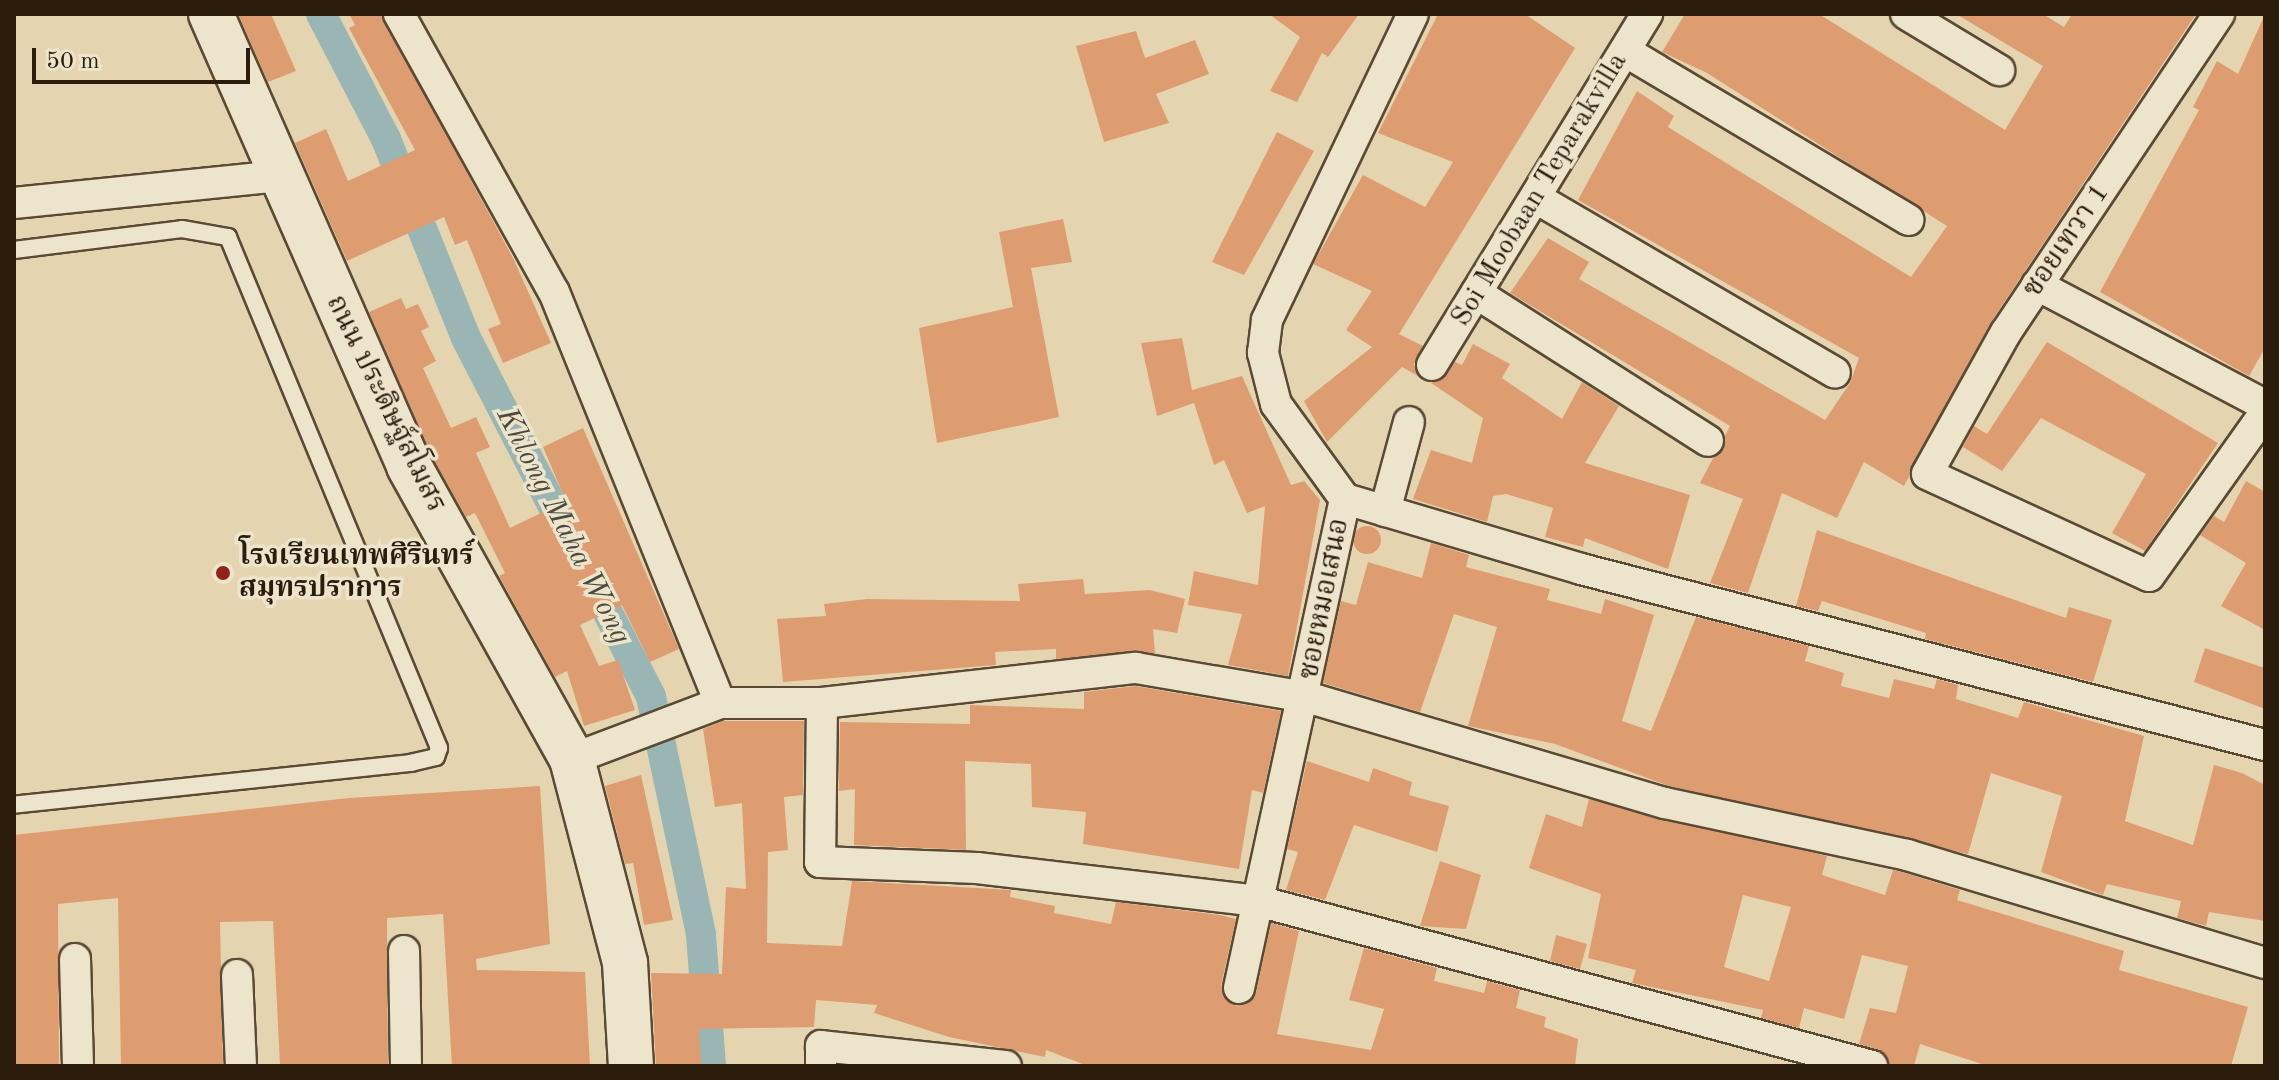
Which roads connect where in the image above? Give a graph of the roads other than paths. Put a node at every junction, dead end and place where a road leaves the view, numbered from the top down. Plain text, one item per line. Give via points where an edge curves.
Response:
1 (211, 14) edge
2 (399, 14) edge
3 (1413, 14) edge
4 (1647, 14) edge
5 (1906, 14) edge
6 (2219, 14) edge
7 (1625, 51) junction
8 (1999, 70) dead end
9 (280, 176) junction
10 (1536, 198) junction
11 (14, 203) edge
12 (1908, 220) dead end
13 (14, 250) edge
14 (2037, 285) junction
15 (1476, 293) junction
16 (1432, 365) dead end
17 (1835, 373) dead end
18 (2265, 405) edge
19 (2265, 413) edge
20 (1409, 422) dead end
21 (1708, 441) dead end
22 (1345, 499) junction
23 (1385, 511) junction
24 (1306, 697) junction
25 (822, 703) junction
26 (715, 705) junction
27 (2265, 745) edge
28 (572, 759) junction
29 (14, 805) edge
30 (1258, 901) junction
31 (404, 951) dead end
32 (75, 959) dead end
33 (2265, 963) edge
34 (237, 975) dead end
35 (1239, 988) dead end
36 (821, 1056) edge
37 (78, 1066) edge
38 (241, 1066) edge
39 (406, 1066) edge
40 (631, 1066) edge
41 (1006, 1066) edge
42 (1872, 1066) edge

1 - 9 street, ถนน ประดิษฐ์สโมสร
2 - 26 street via 554,292
3 - 22 street, ซอยหมอเสนอ via 1267,320 1263,353 1276,404
4 - 7 street, Soi Moobaan Teparakvilla
5 - 8 street
6 - 14 street, ซอยเทวา 1
7 - 10 street, Soi Moobaan Teparakvilla
7 - 12 street
9 - 11 street
9 - 28 street, ถนน ประดิษฐ์สโมสร via 409,466
10 - 15 street, Soi Moobaan Teparakvilla
10 - 17 street
13 - 29 lane via 182,229 228,237 439,748 436,757 411,763
14 - 18 street
14 - 19 street, ซอยเทวา 1 via 1927,474 2149,576
15 - 16 street, Soi Moobaan Teparakvilla
15 - 21 street
20 - 23 street
22 - 23 street
22 - 24 street, ซอยหมอเสนอ
23 - 27 street
24 - 25 street via 1136,668
24 - 30 street, ซอยหมอเสนอ
24 - 33 street via 1665,803 1907,855
25 - 26 street
25 - 30 street via 820,862 977,868
26 - 28 street
28 - 40 street, ถนน ประดิษฐ์สโมสร via 625,963
30 - 35 street, ซอยหมอเสนอ
30 - 42 street
31 - 39 street
32 - 37 street
34 - 38 street
36 - 41 street

